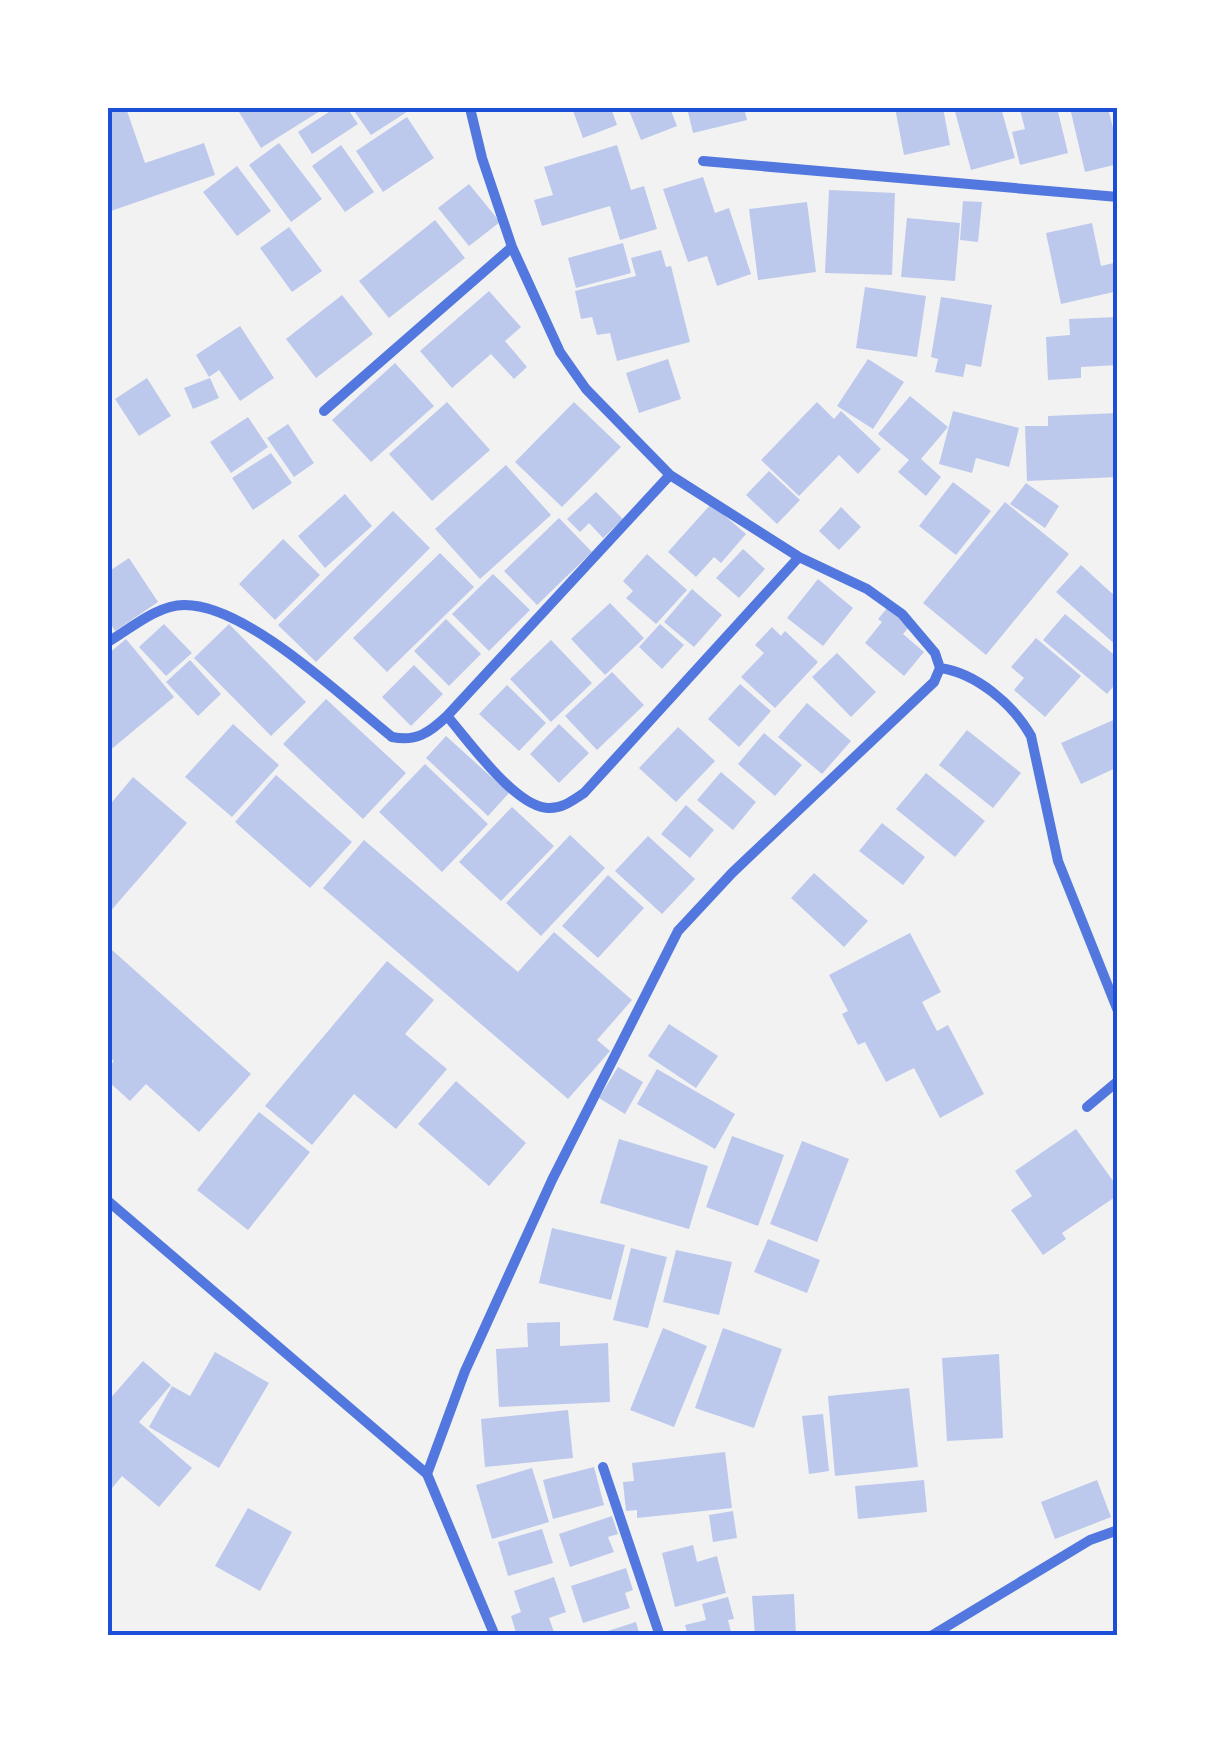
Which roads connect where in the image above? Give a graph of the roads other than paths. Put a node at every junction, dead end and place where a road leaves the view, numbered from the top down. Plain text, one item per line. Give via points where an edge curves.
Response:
1 (470, 108) edge
2 (703, 161) dead end
3 (1118, 197) edge
4 (512, 247) junction
5 (324, 411) dead end
6 (670, 475) junction
7 (799, 557) junction
8 (108, 642) edge
9 (940, 668) junction
10 (447, 716) junction
11 (1118, 1011) edge
12 (1118, 1081) edge
13 (1087, 1108) dead end
14 (108, 1201) edge
15 (603, 1467) dead end
16 (428, 1474) junction
17 (1118, 1530) edge
18 (495, 1636) edge
19 (660, 1636) edge
20 (932, 1636) edge

1 - 4 street
2 - 3 street
4 - 5 street
4 - 6 street via 560,352 586,389
6 - 7 street
6 - 10 street
7 - 9 street via 902,614
7 - 10 street via 618,758 566,805 545,809 514,792
8 - 10 street via 159,610 181,604 207,608 276,644 392,737 423,736
9 - 11 street via 980,684 1031,736 1058,861
9 - 16 street via 934,682 678,931 552,1180 465,1371
12 - 13 street
14 - 16 street
15 - 19 street
16 - 18 street
17 - 20 street via 1090,1540

